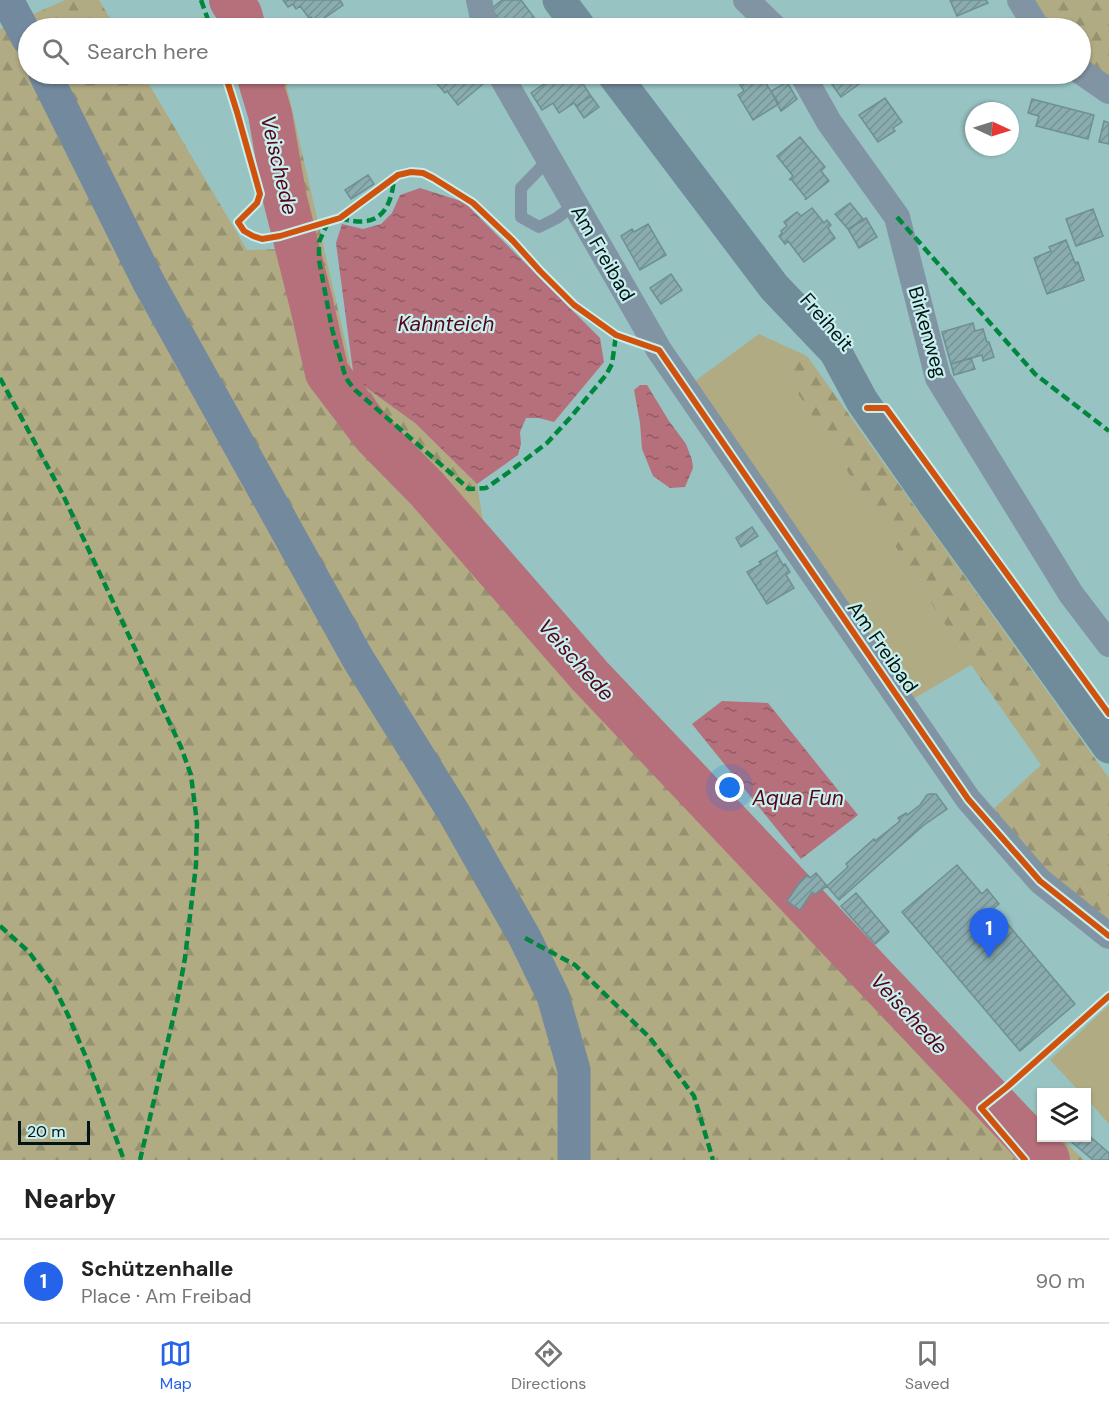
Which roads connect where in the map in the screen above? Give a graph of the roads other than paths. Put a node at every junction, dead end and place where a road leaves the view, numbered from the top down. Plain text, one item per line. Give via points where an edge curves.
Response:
1 (7, 0) edge
2 (479, 0) edge
3 (560, 0) edge
4 (746, 0) edge
5 (1020, 0) edge
6 (482, 18) edge
7 (573, 18) edge
8 (765, 18) edge
9 (1031, 18) edge
10 (18, 20) edge
11 (1091, 78) edge
12 (50, 84) edge
13 (506, 84) edge
14 (621, 84) edge
15 (808, 84) edge
16 (1109, 90) edge
17 (549, 159) junction
18 (574, 204) junction
19 (1109, 644) edge
20 (1109, 747) edge
21 (1109, 936) edge
22 (574, 1160) edge

1 - 10 main road
2 - 6 street
3 - 7 main road
4 - 8 street
5 - 9 street
11 - 16 street
12 - 22 main road via 149,283 358,659 454,813 525,938 553,996 574,1071
13 - 17 street, Am Freibad
14 - 20 main road, Freiheit via 774,287 836,351 867,408
15 - 19 street, Birkenweg via 829,122 897,217 938,378 1071,594
17 - 18 street, Am Freibad
17 - 18 lane via 521,189 521,217 539,227
18 - 21 street, Am Freibad via 659,350 968,800 1040,881

